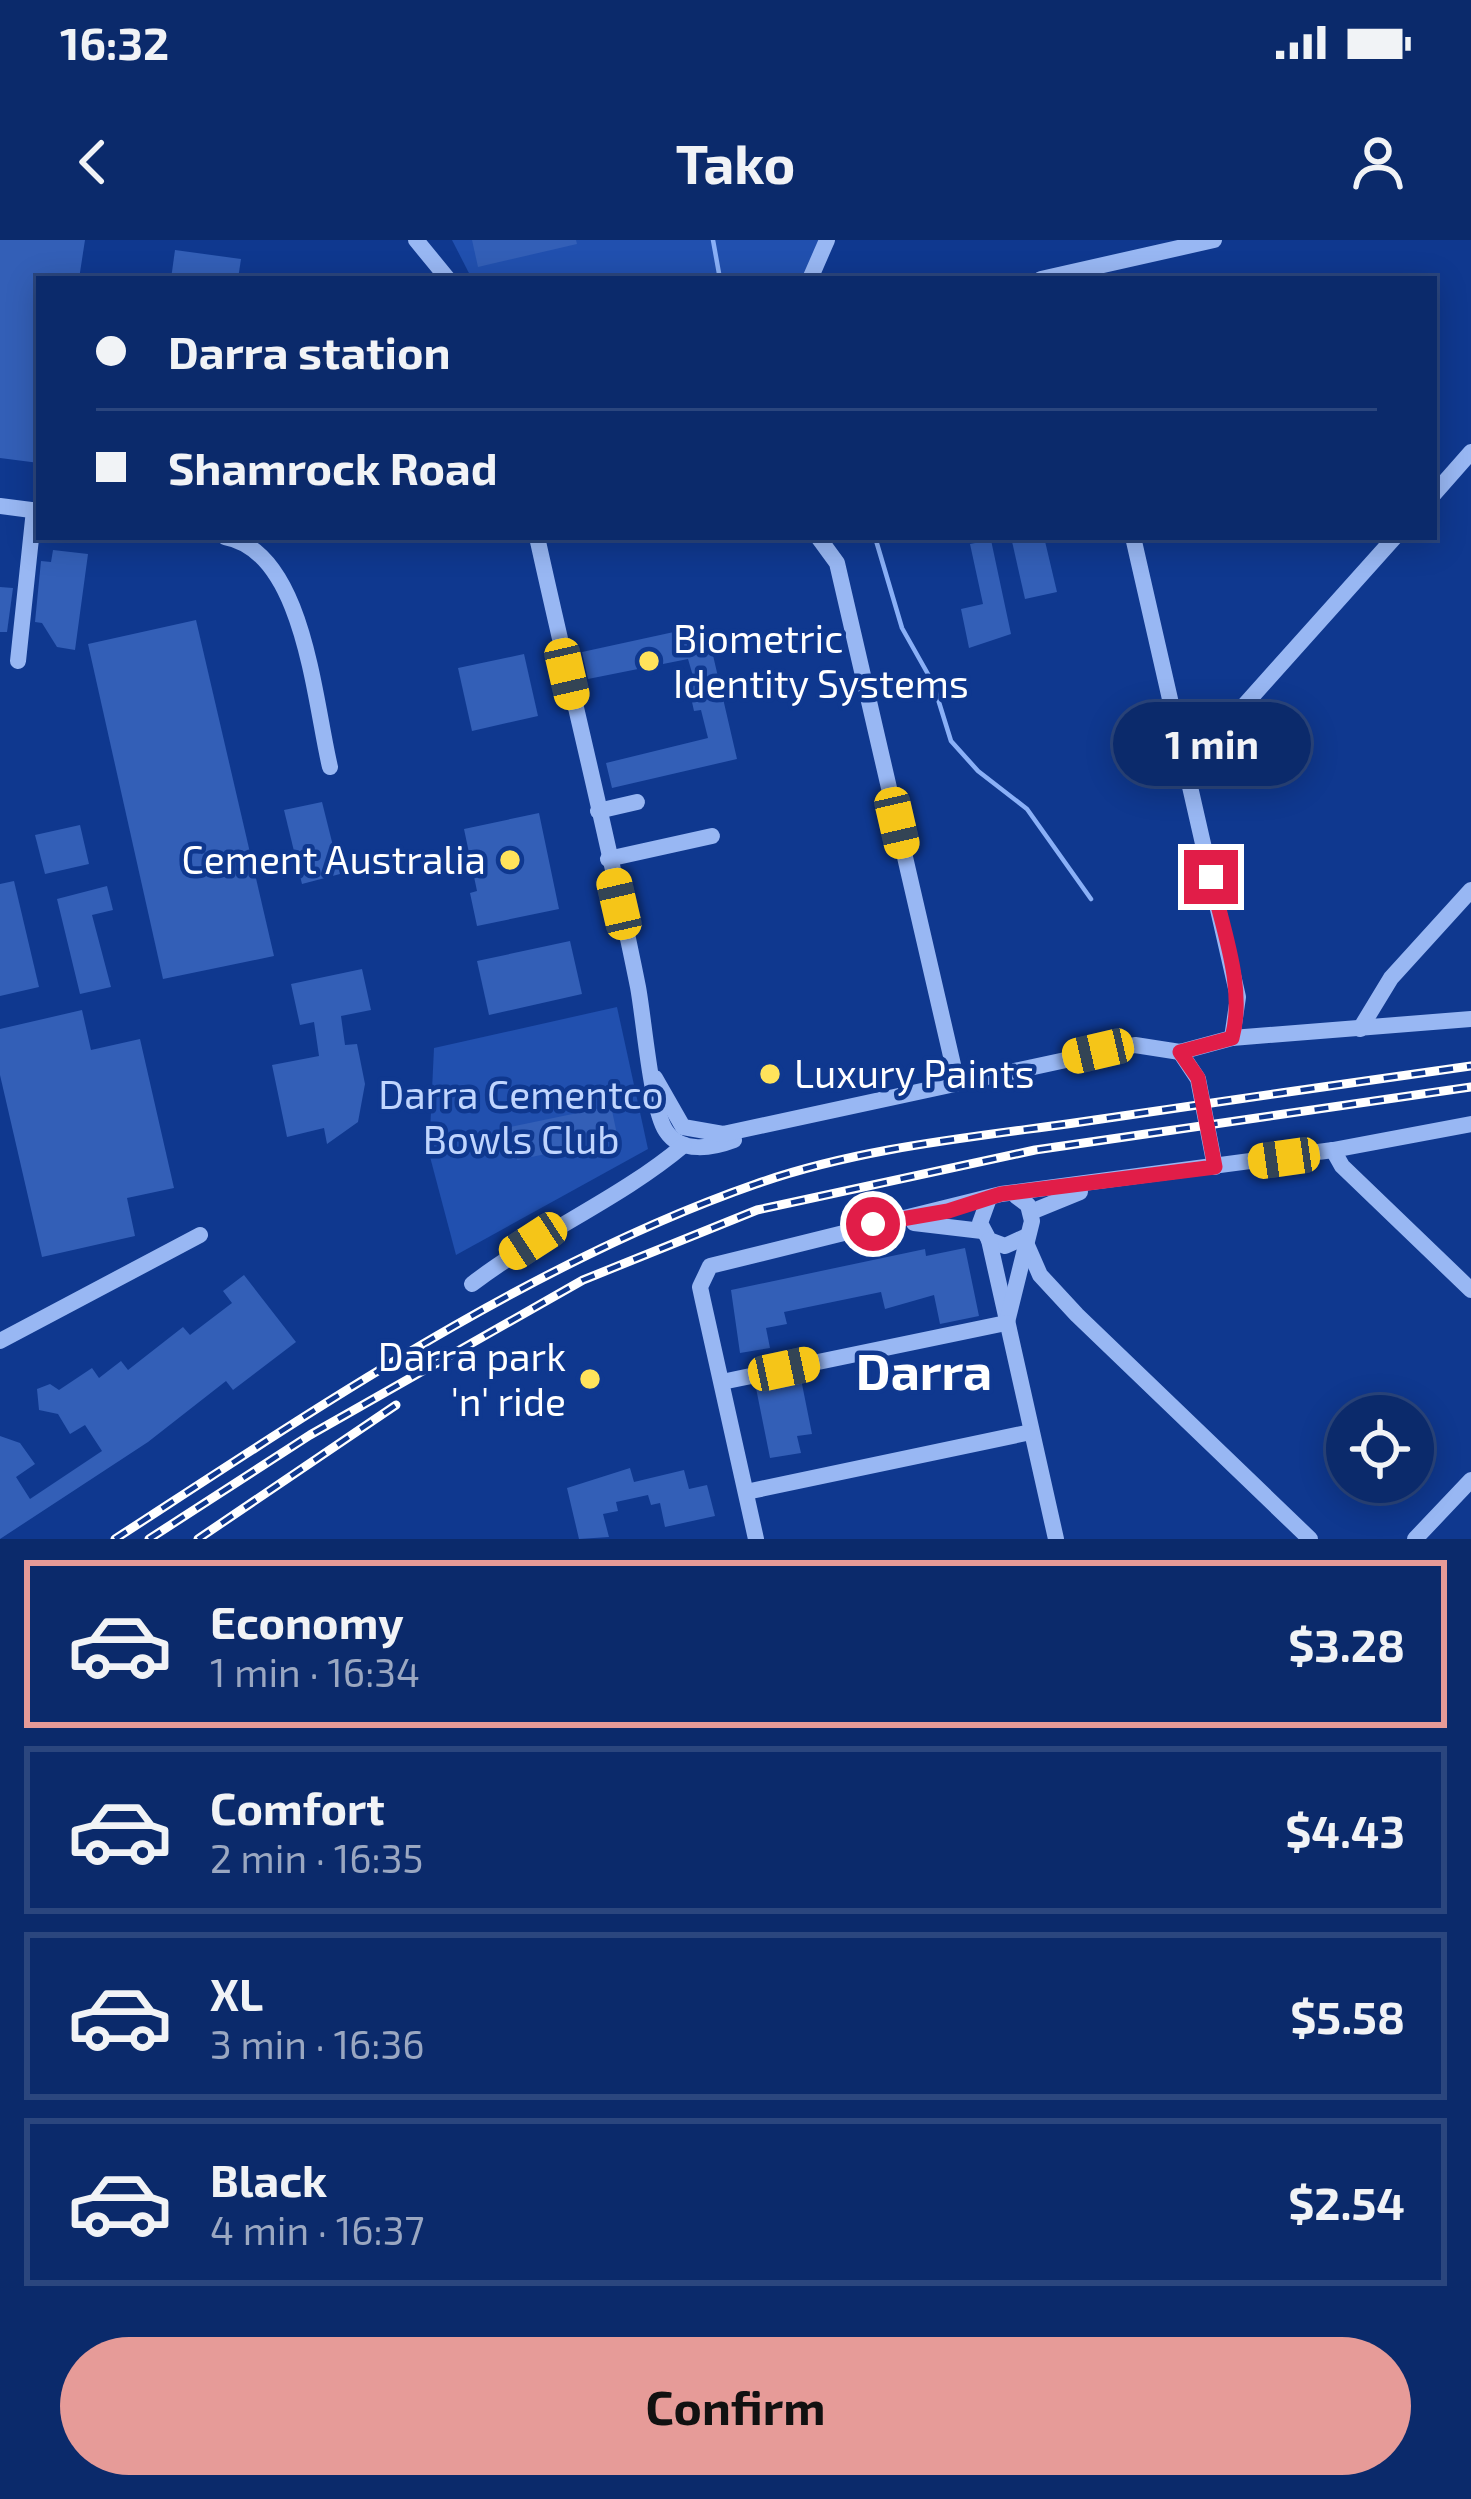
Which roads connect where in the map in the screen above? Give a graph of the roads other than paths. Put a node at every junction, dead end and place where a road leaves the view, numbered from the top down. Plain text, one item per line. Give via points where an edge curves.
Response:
1 (416, 240) edge
2 (827, 240) edge
3 (1214, 240) edge
4 (446, 276) edge
5 (811, 276) edge
6 (1072, 276) edge
7 (1471, 452) edge
8 (1437, 491) edge
9 (0, 506) edge
10 (36, 511) edge
11 (36, 519) edge
12 (538, 540) edge
13 (820, 540) edge
14 (1134, 540) edge
15 (1392, 540) edge
16 (260, 542) edge
17 (18, 661) dead end
18 (1184, 758) junction
19 (331, 767) dead end
20 (637, 802) dead end
21 (598, 811) junction
22 (712, 836) dead end
23 (608, 860) junction
24 (1471, 890) edge
25 (1471, 1019) edge
26 (1360, 1029) junction
27 (1232, 1038) junction
28 (1180, 1052) junction
29 (957, 1082) junction
30 (1471, 1124) edge
31 (692, 1141) junction
32 (1333, 1150) junction
33 (1215, 1167) junction
34 (1140, 1178) junction
35 (1016, 1196) junction
36 (988, 1201) junction
37 (1031, 1212) junction
38 (895, 1221) junction
39 (200, 1235) dead end
40 (986, 1235) junction
41 (1026, 1239) junction
42 (994, 1282) junction
43 (472, 1284) dead end
44 (1015, 1285) junction
45 (1471, 1290) edge
46 (1077, 1315) junction
47 (1006, 1323) junction
48 (0, 1341) edge
49 (722, 1382) junction
50 (1031, 1432) junction
51 (1471, 1480) edge
52 (746, 1492) junction
53 (756, 1539) edge
54 (1056, 1539) edge
55 (1310, 1539) edge
56 (1415, 1539) edge

1 - 4 street
2 - 5 street
3 - 6 street
7 - 8 street
9 - 10 street
11 - 17 street
12 - 21 street
13 - 29 street via 837,563
14 - 18 street
15 - 18 street via 1215,739
16 - 19 street via 290,596
18 - 27 street via 1238,997
20 - 21 street
21 - 23 street
22 - 23 street
23 - 31 street via 660,1119 674,1140
24 - 26 street via 1391,978
25 - 26 street
26 - 27 street
27 - 28 street
28 - 29 street via 1135,1045
28 - 33 street via 1198,1078
29 - 31 street
30 - 32 street
31 - 43 street
32 - 33 street
32 - 45 street
33 - 34 street
34 - 35 street
34 - 37 street
35 - 36 street
35 - 37 street
36 - 38 street
36 - 40 street via 980,1215
37 - 41 street
38 - 40 street
38 - 49 street via 724,1259 703,1275
39 - 48 street
40 - 41 street via 1004,1246
40 - 42 street
41 - 44 street
41 - 46 street via 1040,1275
42 - 44 street
42 - 47 street
44 - 46 street
44 - 47 street
46 - 55 street
47 - 49 street
47 - 50 street
49 - 52 street
50 - 52 street
50 - 54 street
51 - 56 street
52 - 53 street

